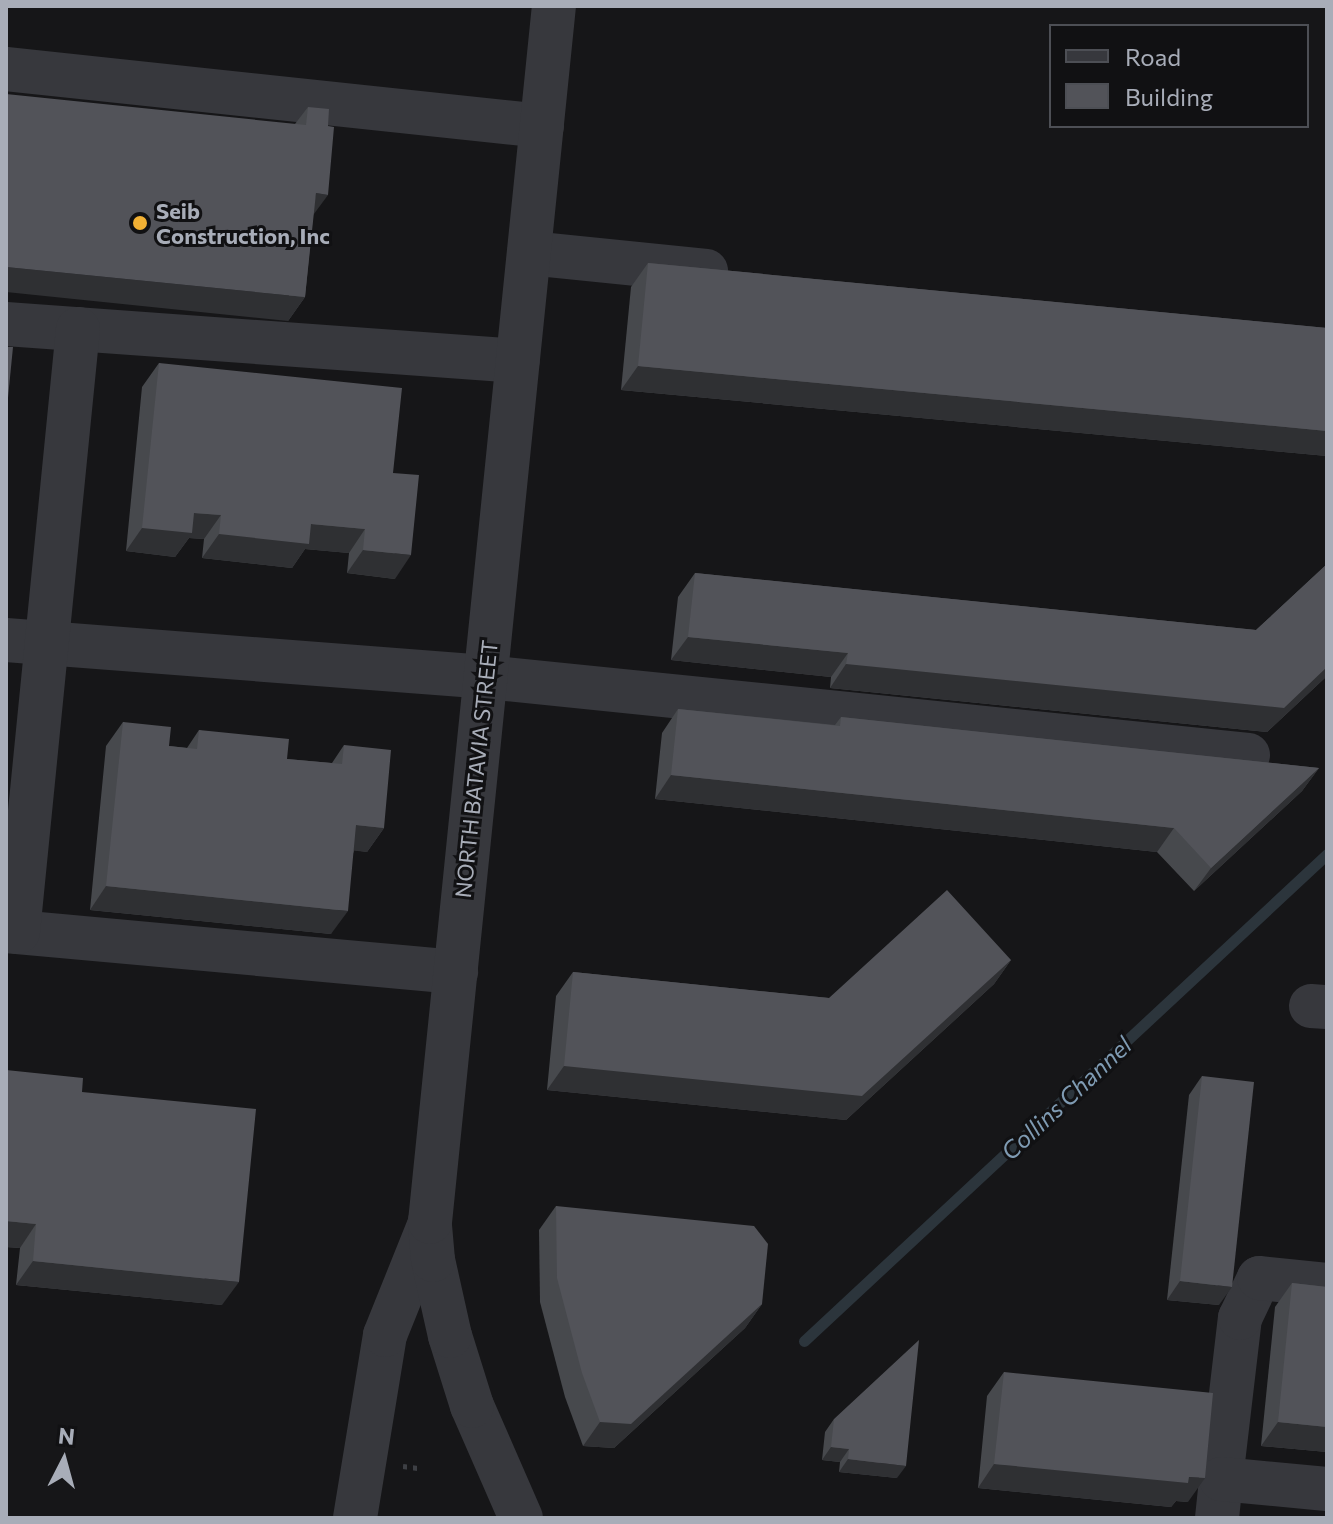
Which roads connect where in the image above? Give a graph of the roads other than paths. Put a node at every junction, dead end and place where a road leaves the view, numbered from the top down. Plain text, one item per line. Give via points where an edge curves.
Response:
1 (554, 6) edge
2 (6, 69) edge
3 (542, 126) junction
4 (529, 253) junction
5 (748, 275) edge
6 (6, 324) edge
7 (78, 329) junction
8 (518, 361) junction
9 (26, 642) edge
10 (486, 677) junction
11 (1248, 755) dead end
12 (12, 931) edge
13 (456, 972) junction
14 (430, 1222) junction
15 (1327, 1285) edge
16 (1327, 1489) edge
17 (1219, 1499) edge
18 (355, 1518) edge
19 (521, 1518) edge

1 - 3 street, NORTH BATAVIA STREET
2 - 3 street
3 - 4 street, NORTH BATAVIA STREET
4 - 5 street
4 - 8 street, NORTH BATAVIA STREET
6 - 7 street
7 - 8 street
7 - 9 street
8 - 10 street, NORTH BATAVIA STREET
9 - 10 street
9 - 12 street
10 - 11 street
10 - 13 street, NORTH BATAVIA STREET
12 - 13 street
13 - 14 street, NORTH BATAVIA STREET
14 - 18 street via 385,1335
14 - 19 street, NORTH BATAVIA STREET via 450,1336 472,1406
15 - 17 street via 1259,1278 1240,1318
16 - 17 street

